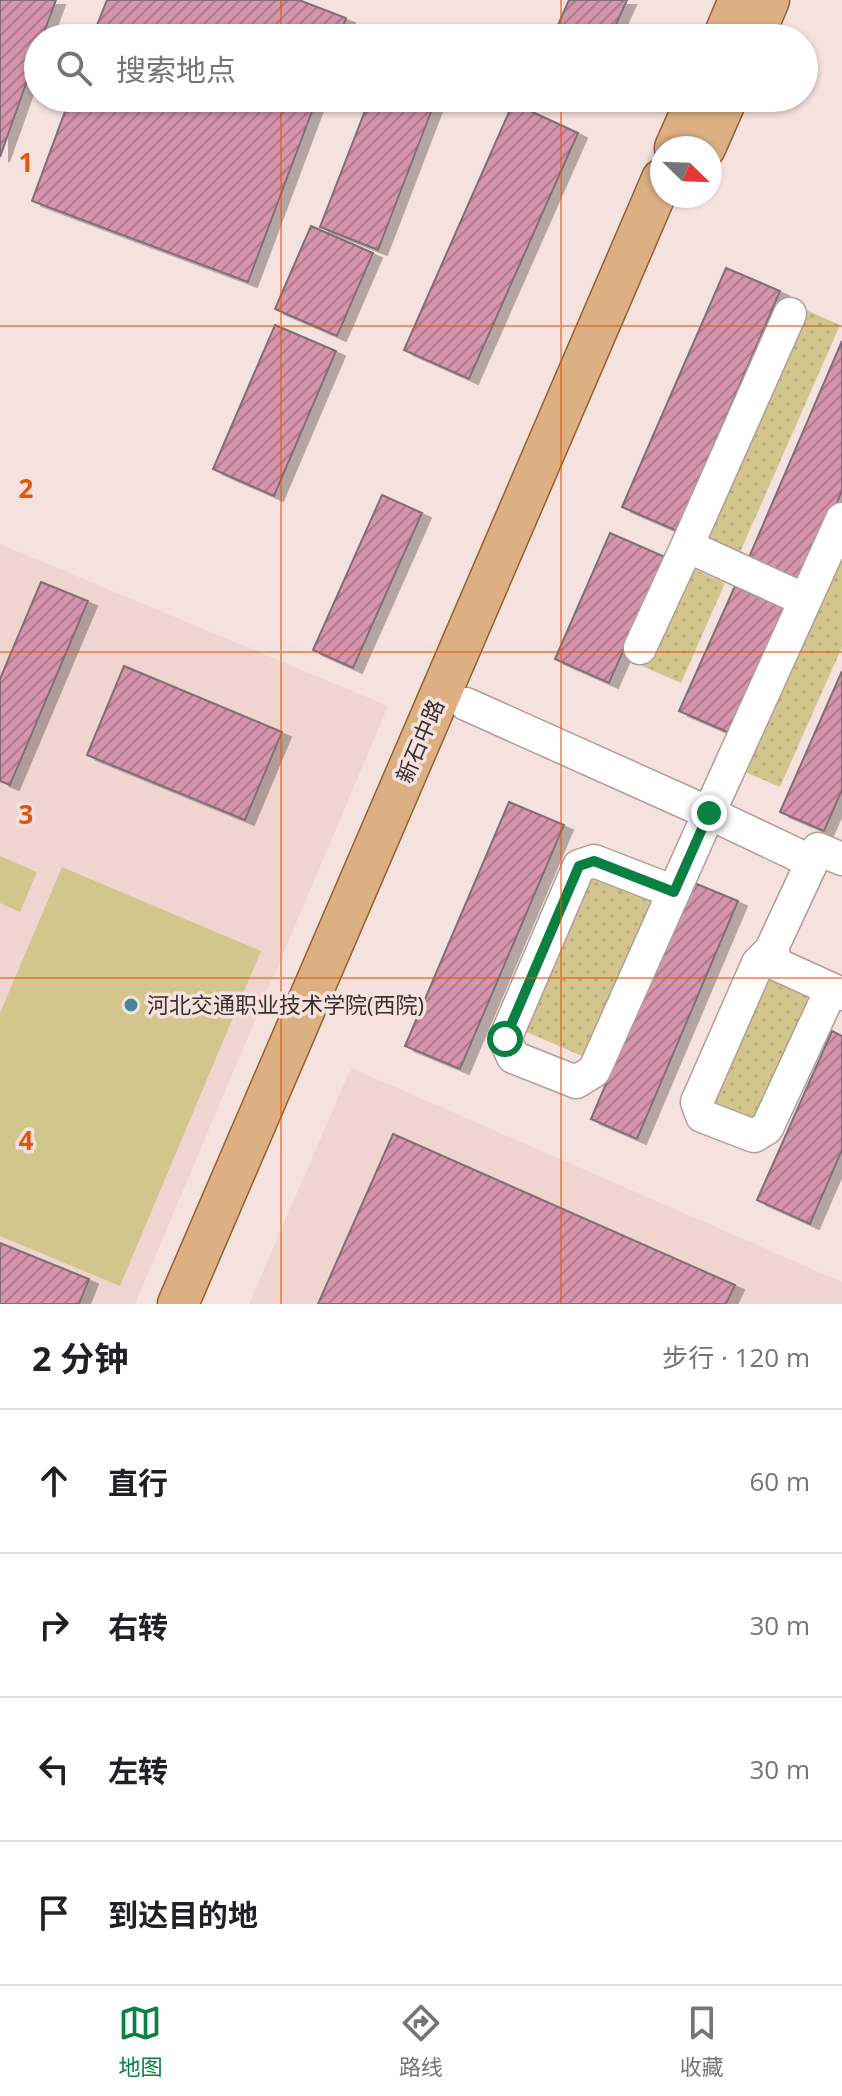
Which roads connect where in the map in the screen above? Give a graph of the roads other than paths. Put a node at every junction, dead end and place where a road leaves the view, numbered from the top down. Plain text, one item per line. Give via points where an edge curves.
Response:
1 (739, 0) edge
2 (769, 0) edge
3 (729, 24) edge
4 (759, 24) edge
5 (691, 112) edge
6 (721, 112) edge
7 (680, 136) edge
8 (710, 136) edge
9 (650, 207) edge
10 (680, 208) edge
11 (790, 314) dead end
12 (842, 519) edge
13 (687, 546) junction
14 (805, 600) junction
15 (640, 648) dead end
16 (466, 704) junction
17 (709, 813) junction
18 (842, 859) edge
19 (810, 861) junction
20 (674, 892) junction
21 (771, 950) junction
22 (836, 992) edge
23 (178, 1304) edge
24 (208, 1304) edge

1 - 3 main road
2 - 4 main road
5 - 7 main road
6 - 8 main road
9 - 23 main road, 新石中路
10 - 16 main road, 新石中路
11 - 13 lane
12 - 14 lane
13 - 14 lane
13 - 15 lane
14 - 17 lane
16 - 17 lane
16 - 24 main road, 新石中路
17 - 19 lane
17 - 20 lane
18 - 19 lane via 818,849
19 - 21 lane
20 - 20 lane via 594,1071 576,1082 513,1057 505,1039 579,866 594,861
21 - 22 lane via 778,965
21 - 22 lane via 758,963 697,1102 702,1116 754,1136 767,1128

